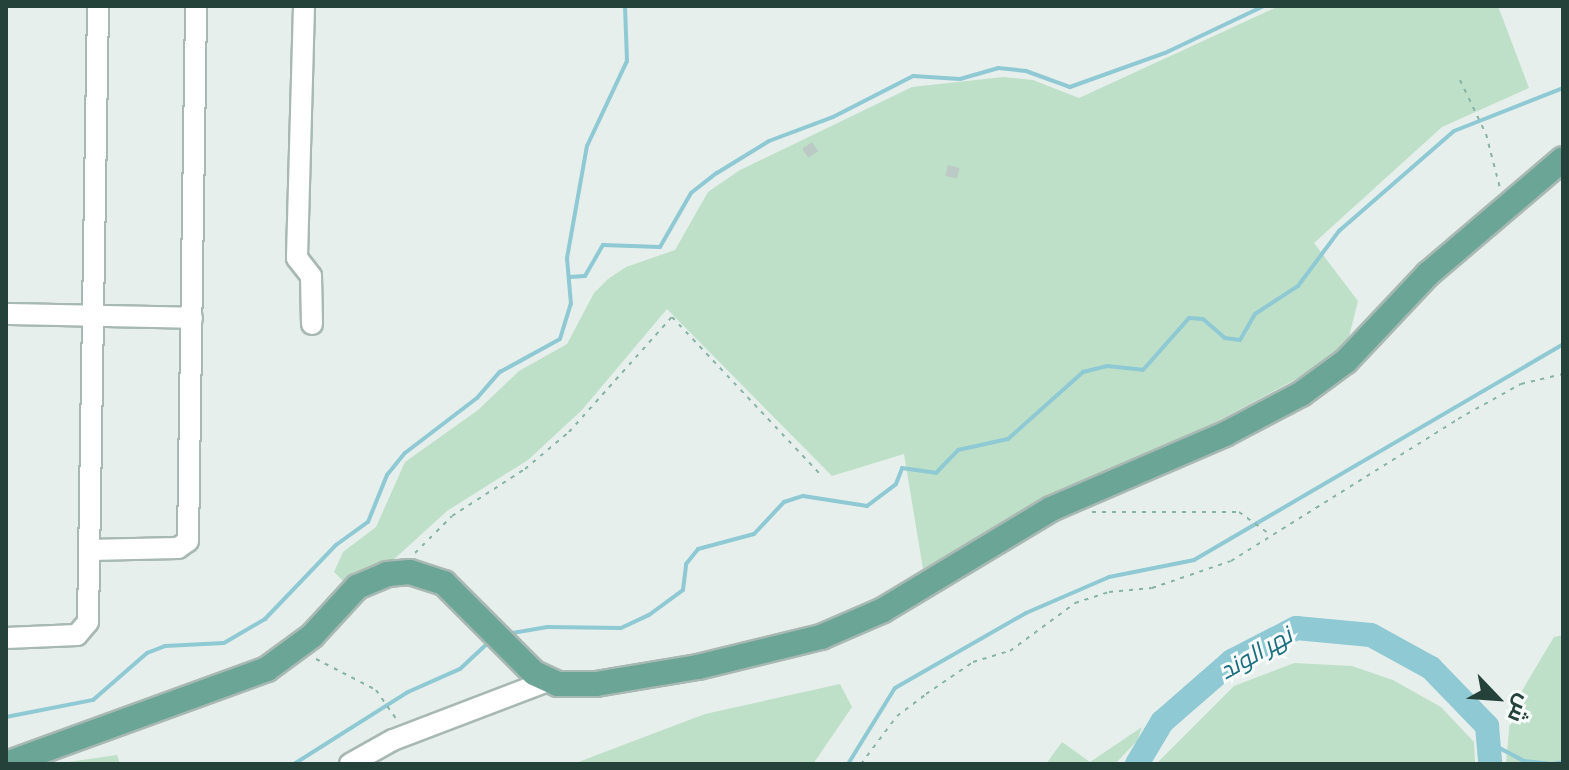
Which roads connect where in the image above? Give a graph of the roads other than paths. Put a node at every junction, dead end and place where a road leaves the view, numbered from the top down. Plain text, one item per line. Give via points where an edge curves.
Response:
1 (98, 6) edge
2 (196, 6) edge
3 (304, 6) edge
4 (1563, 159) edge
5 (6, 314) edge
6 (93, 316) junction
7 (192, 318) junction
8 (312, 324) dead end
9 (89, 550) junction
10 (6, 638) edge
11 (550, 680) junction
12 (6, 764) edge
13 (350, 764) edge

1 - 6 street
2 - 7 street
3 - 8 street via 297,258 311,276
4 - 11 main road via 1411,290 1354,353 1301,394 1225,434 1051,509 883,610 821,637 698,667 596,684
5 - 6 street
6 - 7 street
6 - 9 street
7 - 9 street via 188,541 178,548
9 - 10 street via 85,630 73,636
11 - 12 main road via 534,673 444,583 399,572 357,587 298,648 249,677
11 - 13 street via 393,740

